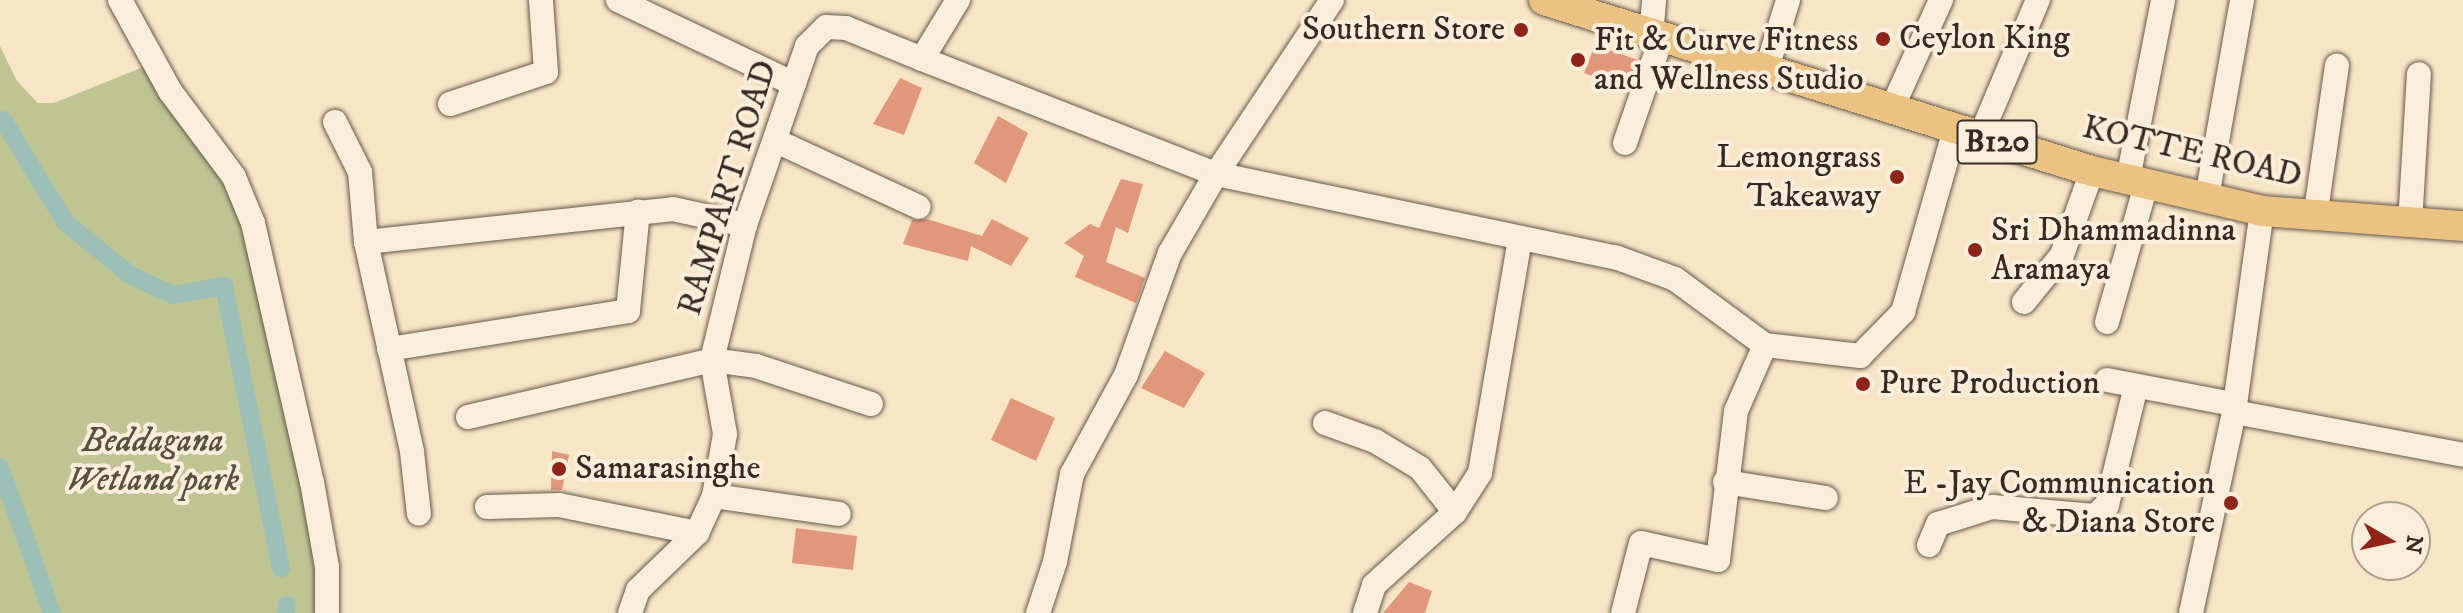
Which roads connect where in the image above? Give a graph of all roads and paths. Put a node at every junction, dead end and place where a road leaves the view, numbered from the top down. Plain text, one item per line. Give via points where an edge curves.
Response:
1 (120, 0) edge
2 (541, 0) edge
3 (618, 0) edge
4 (958, 0) edge
5 (1332, 0) edge
6 (1544, 0) edge
7 (1654, 0) edge
8 (1788, 0) edge
9 (1941, 0) edge
10 (2038, 0) edge
11 (2163, 0) edge
12 (2242, 0) edge
13 (1656, 38) junction
14 (922, 59) junction
15 (2337, 66) dead end
16 (1767, 68) junction
17 (2419, 74) dead end
18 (794, 84) junction
19 (450, 104) dead end
20 (1892, 108) junction
21 (335, 122) dead end
22 (1968, 133) junction
23 (776, 141) junction
24 (1625, 143) dead end
25 (2092, 171) junction
26 (1216, 174) junction
27 (2137, 180) junction
28 (2207, 197) junction
29 (919, 207) dead end
30 (638, 211) junction
31 (2262, 211) junction
32 (2315, 218) junction
33 (2410, 224) junction
34 (745, 225) junction
35 (2463, 226) edge
36 (1520, 240) junction
37 (366, 242) junction
38 (2024, 302) dead end
39 (2107, 322) dead end
40 (1765, 345) junction
41 (389, 349) junction
42 (712, 360) junction
43 (2107, 380) dead end
44 (2136, 386) junction
45 (871, 404) dead end
46 (2234, 408) junction
47 (468, 417) dead end
48 (1325, 423) dead end
49 (2463, 455) edge
50 (1725, 482) junction
51 (714, 496) junction
52 (1826, 498) dead end
53 (487, 507) dead end
54 (1455, 512) junction
55 (419, 514) dead end
56 (839, 514) dead end
57 (697, 533) junction
58 (1929, 545) dead end
59 (327, 613) edge
60 (630, 613) edge
61 (1038, 613) edge
62 (1365, 613) edge
63 (1623, 613) edge
64 (2191, 613) edge

1 - 59 street via 170,91 234,177 253,223 312,482 327,567
2 - 19 street via 546,72
3 - 18 street
4 - 14 street
5 - 26 street
6 - 13 main road, KOTTE ROAD / B120
7 - 13 street
8 - 16 street
9 - 20 street
10 - 22 street
11 - 27 street
12 - 28 street
13 - 16 main road, KOTTE ROAD / B120
13 - 24 street
14 - 18 street, RAMPART ROAD via 846,28 826,27 807,46
14 - 26 street
15 - 32 street
16 - 20 main road, KOTTE ROAD / B120
17 - 33 street
18 - 23 street, RAMPART ROAD
20 - 22 main road, KOTTE ROAD / B120
21 - 37 street via 360,172
22 - 25 main road, KOTTE ROAD / B120
22 - 40 street via 1903,312 1860,356
23 - 29 street
23 - 34 street, RAMPART ROAD
25 - 27 main road, KOTTE ROAD / B120
25 - 38 street via 2062,255
26 - 36 street
26 - 61 street via 1170,253 1126,375 1072,474 1055,562
27 - 28 main road, KOTTE ROAD / B120
27 - 39 street
28 - 31 main road, KOTTE ROAD / B120
30 - 34 street via 673,209
30 - 37 street via 545,226
30 - 41 street via 628,311
31 - 32 main road, KOTTE ROAD / B120
31 - 46 street
32 - 33 main road, KOTTE ROAD / B120
33 - 35 main road, KOTTE ROAD / B120
34 - 42 street, RAMPART ROAD
36 - 40 street via 1615,257 1675,279
36 - 54 street via 1480,473
37 - 41 street
40 - 50 street via 1736,411
41 - 55 street via 412,452
42 - 45 street via 756,366
42 - 47 street
42 - 51 street, RAMPART ROAD via 725,434
43 - 44 street
44 - 46 street
44 - 58 street via 2107,505 2095,516 1992,507 1938,524
46 - 49 street
46 - 64 street
48 - 54 street via 1375,441 1420,468
50 - 52 street
50 - 63 street via 1718,560 1641,543
51 - 56 street
51 - 57 street, RAMPART ROAD
53 - 57 street via 559,505
54 - 62 street via 1374,585
57 - 60 street, RAMPART ROAD via 638,590

